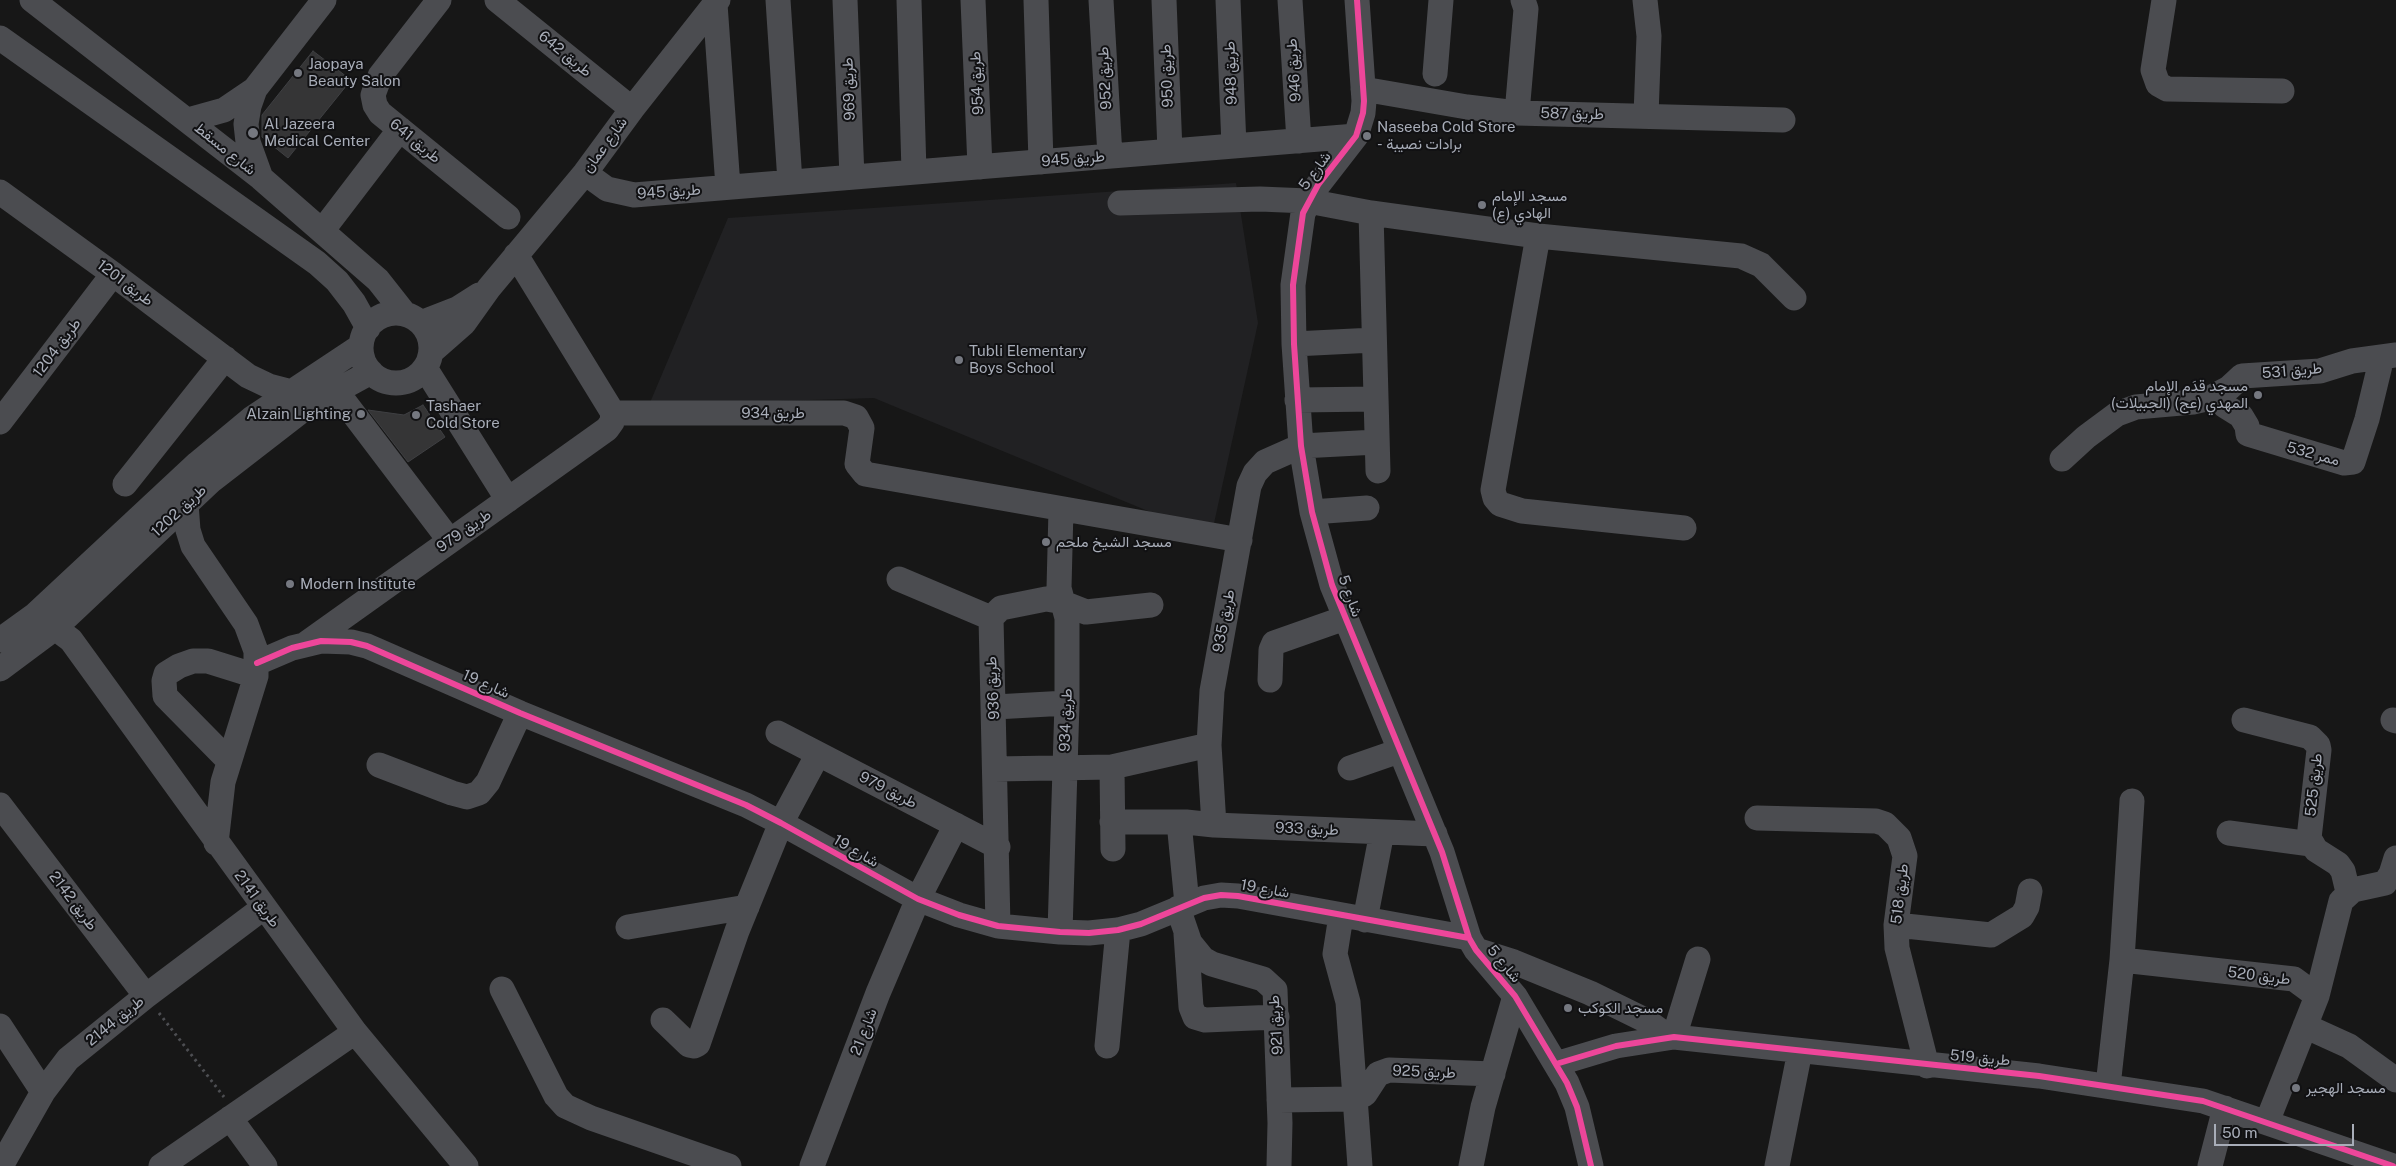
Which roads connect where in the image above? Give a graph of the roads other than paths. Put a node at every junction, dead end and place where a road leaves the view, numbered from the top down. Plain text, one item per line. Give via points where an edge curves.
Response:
1 (32, 0) edge
2 (324, 0) edge
3 (439, 0) edge
4 (497, 0) edge
5 (778, 0) edge
6 (845, 0) edge
7 (909, 0) edge
8 (973, 0) edge
9 (1036, 0) edge
10 (1101, 0) edge
11 (1164, 0) edge
12 (1228, 0) edge
13 (1290, 0) edge
14 (1357, 0) edge
15 (1441, 0) edge
16 (1523, 0) edge
17 (1645, 0) edge
18 (2164, 0) edge
19 (717, 2) edge
20 (0, 38) edge
21 (1435, 74) dead end
22 (255, 89) junction
23 (1363, 90) junction
24 (2282, 91) dead end
25 (632, 109) junction
26 (1517, 113) junction
27 (1646, 115) junction
28 (188, 120) junction
29 (1783, 120) dead end
30 (400, 129) junction
31 (1356, 136) junction
32 (1299, 141) junction
33 (1234, 146) junction
34 (1170, 151) junction
35 (1110, 156) junction
36 (1041, 162) junction
37 (980, 167) junction
38 (914, 172) junction
39 (585, 173) junction
40 (852, 177) junction
41 (261, 178) junction
42 (790, 182) junction
43 (728, 187) junction
44 (1, 195) edge
45 (1308, 201) junction
46 (1120, 203) dead end
47 (1371, 213) junction
48 (508, 217) dead end
49 (322, 231) junction
50 (1538, 236) junction
51 (516, 255) junction
52 (113, 274) junction
53 (489, 288) junction
54 (1794, 298) dead end
55 (412, 318) junction
56 (365, 337) junction
57 (1374, 340) junction
58 (1294, 344) junction
59 (2389, 356) edge
60 (225, 358) junction
61 (428, 360) junction
62 (371, 372) junction
63 (248, 376) junction
64 (292, 392) junction
65 (337, 392) junction
66 (2218, 394) junction
67 (1376, 398) junction
68 (1297, 400) junction
69 (613, 413) junction
70 (251, 418) junction
71 (0, 422) edge
72 (1377, 442) junction
73 (1301, 446) junction
74 (2062, 459) dead end
75 (198, 463) junction
76 (1378, 470) dead end
77 (125, 484) dead end
78 (508, 500) junction
79 (186, 504) junction
80 (1367, 508) dead end
81 (1061, 509) junction
82 (1312, 512) junction
83 (160, 528) junction
84 (1684, 528) dead end
85 (1240, 540) junction
86 (450, 541) junction
87 (193, 546) junction
88 (899, 579) dead end
89 (1063, 602) junction
90 (1151, 605) dead end
91 (991, 618) junction
92 (1345, 618) junction
93 (55, 628) junction
94 (0, 640) edge
95 (306, 644) junction
96 (0, 669) edge
97 (256, 670) junction
98 (1270, 680) dead end
99 (1067, 703) junction
100 (995, 707) junction
101 (520, 713) junction
102 (2244, 720) dead end
103 (778, 733) dead end
104 (1210, 744) junction
105 (1399, 751) junction
106 (818, 754) junction
107 (228, 760) junction
108 (379, 765) dead end
109 (1112, 767) junction
110 (1064, 768) junction
111 (1350, 768) dead end
112 (995, 769) junction
113 (2132, 801) dead end
114 (0, 806) edge
115 (1757, 818) dead end
116 (1112, 822) junction
117 (1179, 822) junction
118 (781, 823) junction
119 (956, 825) junction
120 (1214, 825) junction
121 (1382, 832) junction
122 (2229, 832) dead end
123 (1434, 834) junction
124 (216, 843) junction
125 (2311, 844) junction
126 (998, 847) junction
127 (1113, 849) dead end
128 (2396, 858) edge
129 (2030, 891) dead end
130 (2348, 892) junction
131 (918, 899) junction
132 (1182, 906) junction
133 (747, 907) junction
134 (263, 908) junction
135 (1341, 916) junction
136 (1366, 920) junction
137 (1896, 925) junction
138 (628, 926) dead end
139 (998, 926) junction
140 (1118, 930) junction
141 (1060, 932) junction
142 (1186, 934) junction
143 (1473, 944) junction
144 (1698, 959) dead end
145 (2122, 960) junction
146 (502, 989) dead end
147 (146, 996) junction
148 (1515, 996) junction
149 (2317, 996) junction
150 (1277, 1017) junction
151 (663, 1020) dead end
152 (0, 1026) edge
153 (2305, 1026) junction
154 (354, 1032) junction
155 (1672, 1037) junction
156 (1107, 1046) dead end
157 (1800, 1051) junction
158 (1556, 1064) junction
159 (1927, 1066) junction
160 (1493, 1074) junction
161 (2396, 1080) edge
162 (2108, 1086) junction
163 (43, 1092) junction
164 (1354, 1099) junction
165 (1280, 1100) junction
166 (2225, 1108) junction
167 (233, 1116) junction
168 (2267, 1122) junction
169 (1, 1166) edge
170 (161, 1166) edge
171 (265, 1166) edge
172 (466, 1166) edge
173 (729, 1166) edge
174 (812, 1166) edge
175 (1279, 1166) edge
176 (1360, 1166) edge
177 (1471, 1166) edge
178 (1591, 1166) edge
179 (1777, 1166) edge
180 (2210, 1166) edge
181 (2393, 1166) edge

1 - 28 street, شارع مسقط
2 - 22 street
3 - 30 street, طريق 641 via 375,85 375,105
4 - 25 street, طريق 642
5 - 42 street
6 - 40 street, طريق 969
7 - 38 street
8 - 37 street, طريق 954
9 - 36 street
10 - 35 street, طريق 952
11 - 34 street, طريق 950
12 - 33 street, طريق 948
13 - 32 street, طريق 946
14 - 23 street, شارع 5
15 - 21 street
16 - 26 street via 1526,9
17 - 27 street via 1650,36
18 - 24 street via 2152,70 2158,84 2167,89
19 - 25 street, شارع عمان
19 - 43 street
20 - 56 street via 317,263 337,281 354,304
22 - 28 street via 224,110
22 - 41 street via 246,124 248,142
23 - 26 street, طريق 587
23 - 31 street, شارع 5 via 1363,113
25 - 39 street, شارع عمان
26 - 27 street, طريق 587
27 - 29 street, طريق 587
28 - 41 street, شارع مسقط
30 - 48 street, طريق 641
30 - 49 street
31 - 32 street, طريق 945
31 - 45 street, شارع 5
32 - 33 street, طريق 945
33 - 34 street, طريق 945
34 - 35 street, طريق 945
35 - 36 street, طريق 945
36 - 37 street, طريق 945
37 - 38 street, طريق 945
38 - 40 street, طريق 945
39 - 43 street, طريق 945 via 607,189 634,195
39 - 51 street, شارع عمان
40 - 42 street, طريق 945
41 - 49 street, شارع مسقط
42 - 43 street, طريق 945
44 - 52 street, طريق 1201
45 - 46 street via 1260,199
45 - 47 street
45 - 58 street, شارع 5 via 1300,225 1295,262
47 - 50 street
47 - 57 street
49 - 55 street, شارع مسقط via 378,280
50 - 54 street via 1747,257 1761,264
50 - 84 street via 1493,490 1495,498 1500,504 1522,511
51 - 53 street, شارع عمان
51 - 69 street
52 - 60 street, طريق 1201
52 - 71 street, طريق 1204
53 - 55 street, شارع عمان via 457,309
53 - 61 street, شارع عمان via 464,323
55 - 56 street via 384,315 375,320
55 - 61 street via 431,342
56 - 62 street via 365,364
56 - 64 street, طريق 1202
57 - 58 street
57 - 67 street
58 - 68 street, شارع 5
59 - 66 street, طريق 531 via 2352,360 2320,370 2242,376
59 - 66 street, ممر 532 via 2353,462 2344,463 2248,434 2241,416 2225,406
60 - 63 street, طريق 1201
60 - 77 street
61 - 62 street via 414,378 399,383 388,382
61 - 78 street
62 - 65 street, طريق 1202
63 - 64 street, طريق 1201
63 - 70 street
64 - 70 street, طريق 1202
65 - 79 street, طريق 1202 via 305,408
65 - 86 street
66 - 74 street, طريق 531 via 2193,402 2136,407 2118,414 2086,436
67 - 68 street
67 - 72 street
68 - 73 street, شارع 5
69 - 78 street, طريق 979 via 607,429
69 - 81 street, طريق 934 via 844,412 856,417 862,428 857,464 865,474
70 - 75 street, طريق 1202
72 - 73 street
72 - 76 street
73 - 82 street, شارع 5
73 - 85 street, طريق 935 via 1265,462 1255,473 1249,486
75 - 83 street via 160,511
75 - 94 street, طريق 1202 via 35,615
78 - 86 street, طريق 979
79 - 83 street, طريق 1202
79 - 87 street
80 - 82 street
81 - 85 street, طريق 934
81 - 89 street, طريق 934 via 1059,588
82 - 92 street, شارع 5
83 - 87 street
83 - 93 street, طريق 1202
85 - 104 street, طريق 935 via 1214,674
86 - 95 street, طريق 979
87 - 97 street via 246,624 252,637
88 - 91 street
89 - 90 street via 1086,612
89 - 91 street via 1046,599 1001,608
89 - 99 street, طريق 934 via 1067,618
91 - 100 street, طريق 936
92 - 98 street via 1274,643
92 - 105 street, شارع 5
93 - 96 street, طريق 1202
93 - 124 street, طريق 2141 via 71,640
95 - 97 street, شارع 19
95 - 101 street, شارع 19 via 335,641 367,646
97 - 107 street
97 - 107 street via 193,661 166,674 165,696
99 - 100 street
99 - 110 street, طريق 934
100 - 112 street, طريق 936
101 - 108 street via 488,782 479,793 467,796 452,793
101 - 118 street, شارع 19 via 746,805
102 - 125 street, طريق 525 via 2310,737 2318,745 2309,831
103 - 106 street, طريق 979
104 - 109 street
104 - 120 street, طريق 935
105 - 111 street
105 - 123 street, شارع 5
106 - 118 street
106 - 119 street, طريق 979
107 - 124 street
109 - 110 street
109 - 116 street
110 - 112 street
110 - 141 street, طريق 934
112 - 126 street, طريق 936
113 - 145 street
114 - 147 street, طريق 2142
115 - 137 street, طريق 518 via 1876,821 1893,830 1905,856
116 - 117 street, طريق 933
116 - 127 street
117 - 120 street, طريق 933
117 - 132 street
118 - 131 street, شارع 19
118 - 133 street
119 - 126 street, طريق 979
119 - 131 street, شارع 21
120 - 121 street, طريق 933
121 - 123 street, طريق 933
121 - 136 street
122 - 125 street
123 - 143 street, شارع 5 via 1449,870 1462,923
124 - 134 street, طريق 2141
125 - 130 street via 2338,864
126 - 139 street, طريق 936
128 - 130 street via 2385,883
129 - 137 street via 2022,916 1991,935
130 - 149 street via 2339,906
131 - 139 street, شارع 19
131 - 174 street, شارع 21
132 - 135 street, شارع 19 via 1221,895 1238,896
132 - 140 street, شارع 19
132 - 142 street, طريق 921
133 - 138 street
133 - 151 street via 698,1044 689,1045
134 - 147 street, طريق 2144
134 - 154 street, طريق 2141
135 - 136 street, شارع 19
135 - 164 street via 1335,954 1348,1002
136 - 143 street, شارع 19
137 - 159 street, طريق 518 via 1897,948
139 - 141 street, شارع 19
140 - 141 street, شارع 19
140 - 156 street
142 - 150 street, طريق 921 via 1196,951 1212,964 1268,982 1276,996
142 - 150 street via 1191,1008 1196,1017 1205,1020
143 - 148 street, شارع 5
143 - 155 street, طريق 519 via 1590,992
144 - 155 street
145 - 149 street, طريق 520 via 2294,979
145 - 162 street
146 - 173 street via 556,1096 565,1106
147 - 163 street, طريق 2144 via 68,1059
148 - 158 street, شارع 5
148 - 160 street
149 - 153 street
150 - 165 street, طريق 921
152 - 163 street
153 - 161 street via 2349,1046
153 - 168 street
154 - 167 street
154 - 172 street, طريق 2141
155 - 157 street, طريق 519
155 - 158 street, طريق 519 via 1616,1046
157 - 159 street, طريق 519
157 - 179 street
158 - 178 street, شارع 5 via 1577,1107
159 - 162 street, طريق 519
160 - 164 street, طريق 925 via 1389,1070 1378,1074 1365,1094
160 - 177 street
162 - 166 street, طريق 519 via 2204,1101
163 - 169 street, طريق 2144
164 - 165 street
164 - 176 street
165 - 175 street, طريق 921
166 - 168 street, طريق 519
166 - 180 street
167 - 170 street
167 - 171 street
168 - 181 street, طريق 519

